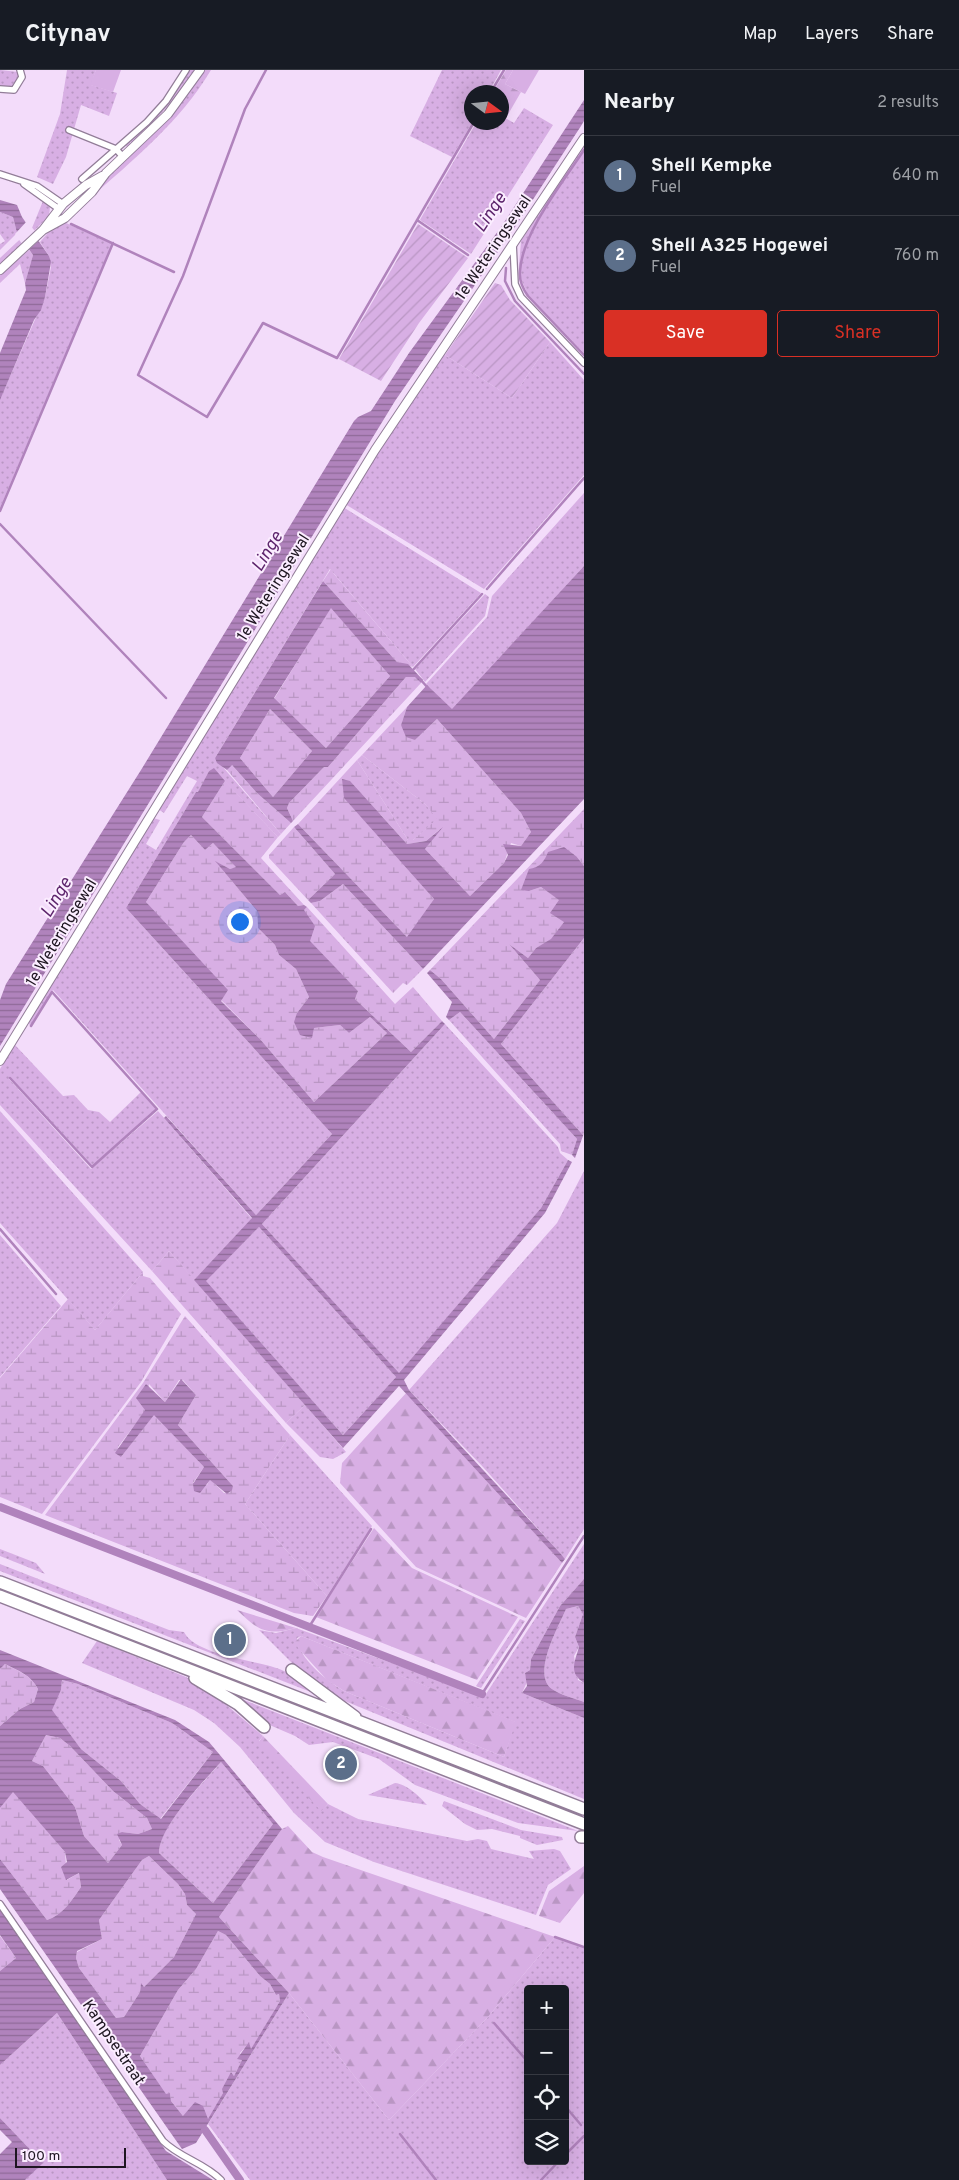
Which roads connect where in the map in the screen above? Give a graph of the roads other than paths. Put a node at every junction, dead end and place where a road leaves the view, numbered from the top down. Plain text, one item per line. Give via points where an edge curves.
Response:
1 (20, 70) edge
2 (186, 70) edge
3 (200, 70) edge
4 (0, 88) edge
5 (69, 130) dead end
6 (584, 138) edge
7 (116, 150) junction
8 (122, 158) junction
9 (106, 173) junction
10 (0, 174) edge
11 (82, 179) dead end
12 (61, 206) junction
13 (70, 214) junction
14 (41, 232) junction
15 (513, 243) junction
16 (0, 270) edge
17 (584, 364) edge
18 (0, 1062) edge
19 (0, 1582) edge
20 (0, 1596) edge
21 (173, 1663) junction
22 (292, 1670) dead end
23 (362, 1723) junction
24 (264, 1727) dead end
25 (584, 1809) edge
26 (584, 1824) edge
27 (0, 1904) edge
28 (221, 2180) edge

1 - 4 street via 22,77 14,90
2 - 7 street via 166,101
3 - 8 street via 168,114
5 - 7 street
6 - 15 street, 1e Weteringsewal
7 - 8 street
7 - 11 street
8 - 9 street
9 - 12 street
9 - 13 street
10 - 12 street via 37,186
12 - 13 street
12 - 14 street
13 - 14 street
14 - 16 street
15 - 17 street via 515,284 521,297
15 - 18 street, 1e Weteringsewal via 375,450
19 - 23 highway
20 - 21 highway
21 - 24 highway via 238,1704
21 - 26 highway
22 - 23 highway via 349,1710
23 - 25 highway
27 - 28 street, Kampsestraat via 163,2142 173,2152 204,2167

